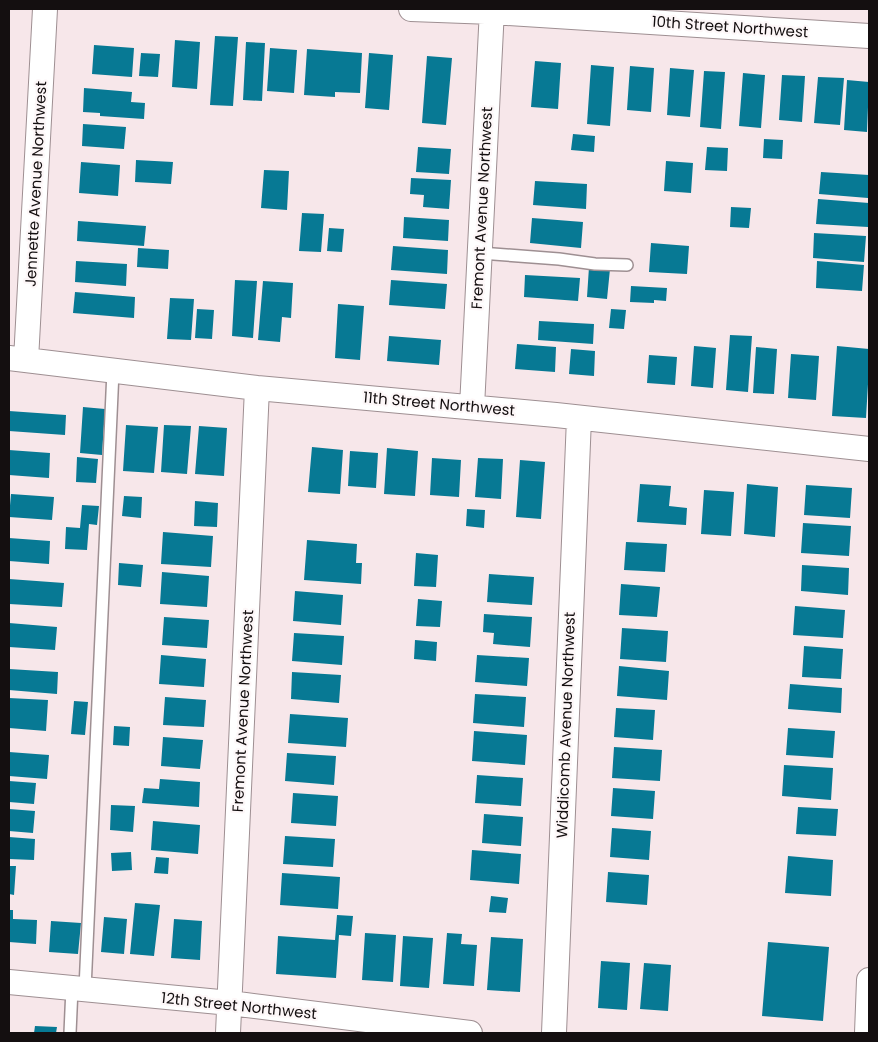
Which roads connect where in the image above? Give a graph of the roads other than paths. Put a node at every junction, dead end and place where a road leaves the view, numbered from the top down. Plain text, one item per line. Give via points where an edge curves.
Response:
1 (46, 9) edge
2 (412, 9) edge
3 (492, 11) edge
4 (869, 36) edge
5 (480, 253) junction
6 (627, 265) dead end
7 (18, 359) edge
8 (113, 372) junction
9 (257, 388) junction
10 (472, 407) junction
11 (579, 418) junction
12 (869, 449) edge
13 (869, 980) edge
14 (9, 982) edge
15 (79, 988) junction
16 (230, 1003) junction
17 (394, 1028) edge
18 (70, 1033) edge
19 (228, 1033) edge
20 (470, 1033) edge
21 (554, 1033) edge
22 (867, 1033) edge

1 - 7 street, Jennette Avenue Northwest
2 - 3 street, 10th Street Northwest
3 - 4 street, 10th Street Northwest
3 - 5 street, Fremont Avenue Northwest
5 - 6 lane
5 - 10 street, Fremont Avenue Northwest
7 - 8 street, 11th Street Northwest
8 - 9 street, 11th Street Northwest
8 - 15 lane
9 - 10 street, 11th Street Northwest
9 - 16 street, Fremont Avenue Northwest
10 - 11 street, 11th Street Northwest
11 - 12 street, 11th Street Northwest
11 - 21 street, Widdicomb Avenue Northwest
13 - 22 street
14 - 15 street, 12th Street Northwest
15 - 16 street, 12th Street Northwest
15 - 18 lane
16 - 17 street, 12th Street Northwest
16 - 19 street, Fremont Avenue Northwest
17 - 20 street, 12th Street Northwest

